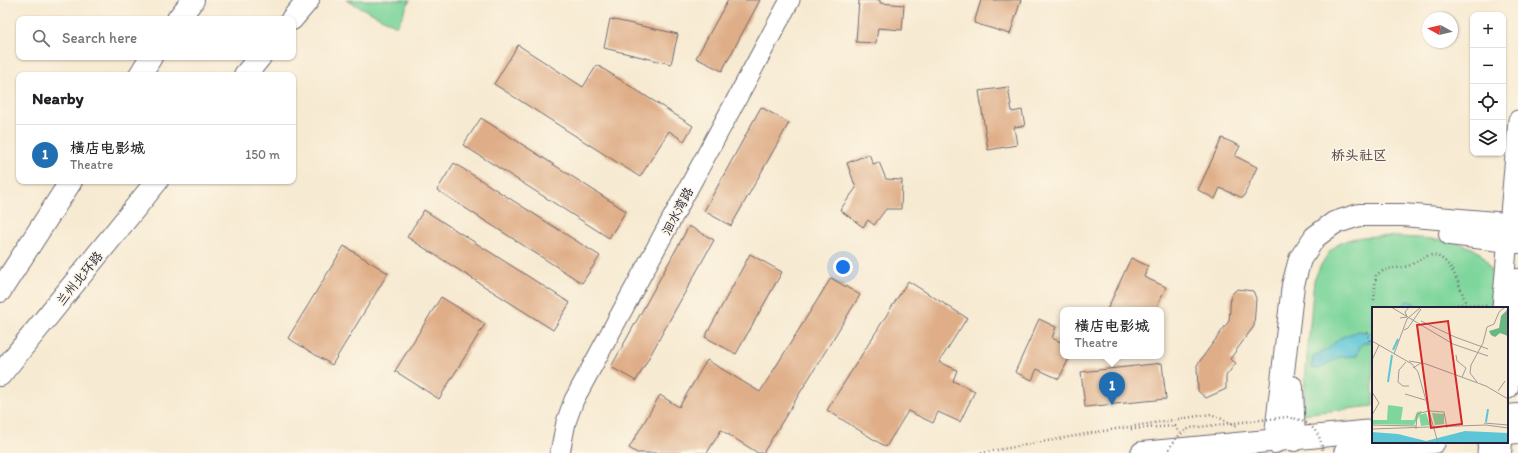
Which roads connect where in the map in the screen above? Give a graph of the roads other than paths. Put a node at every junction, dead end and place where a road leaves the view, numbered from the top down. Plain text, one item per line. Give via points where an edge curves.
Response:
1 (193, 0) edge
2 (308, 0) edge
3 (790, 0) edge
4 (180, 16) edge
5 (295, 16) edge
6 (149, 60) edge
7 (258, 60) edge
8 (142, 72) edge
9 (248, 72) edge
10 (1518, 120) edge
11 (69, 184) edge
12 (155, 184) edge
13 (1513, 233) edge
14 (1518, 280) edge
15 (0, 291) edge
16 (1495, 307) edge
17 (0, 375) edge
18 (1508, 378) edge
19 (1518, 415) edge
20 (1508, 416) edge
21 (566, 422) junction
22 (1372, 432) edge
23 (1518, 432) edge
24 (1508, 433) edge
25 (1285, 441) junction
26 (1426, 443) edge
27 (1488, 443) edge
28 (1501, 443) edge
29 (560, 453) edge
30 (573, 453) edge
31 (1142, 453) edge
32 (1345, 453) edge
33 (1487, 453) edge
34 (1500, 453) edge

1 - 4 main road
2 - 5 main road
3 - 21 street, 洄水湾路 via 574,400
6 - 8 main road
7 - 9 main road
10 - 13 street
11 - 15 main road
12 - 17 main road, 兰州北环路
13 - 16 street
13 - 25 main road via 1403,216 1359,215 1334,224 1315,237 1300,259 1293,285
14 - 18 main road
19 - 20 main road
21 - 29 street, 洄水湾路
21 - 30 street
22 - 25 main road
23 - 24 main road
25 - 31 main road via 1201,446
26 - 32 main road
27 - 33 street
28 - 34 main road

